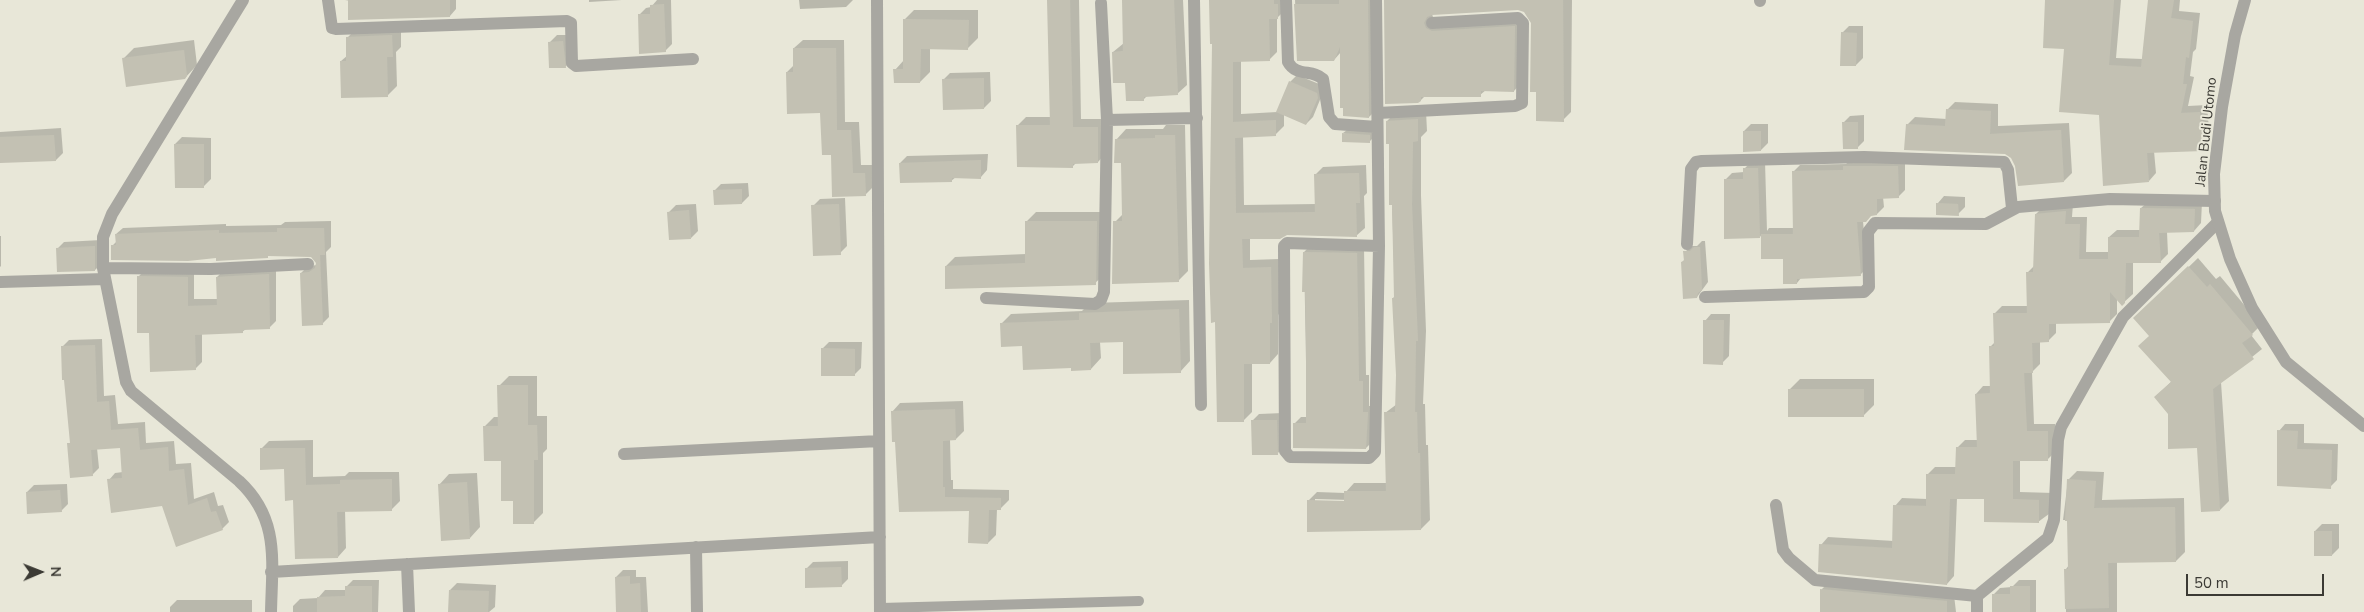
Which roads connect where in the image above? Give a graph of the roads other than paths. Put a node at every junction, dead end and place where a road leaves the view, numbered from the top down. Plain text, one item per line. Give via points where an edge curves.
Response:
1 (244, 0) edge
2 (328, 0) edge
3 (877, 0) edge
4 (1194, 0) edge
5 (1286, 0) edge
6 (1376, 0) edge
7 (2245, 0) edge
8 (1101, 3) dead end
9 (1432, 24) dead end
10 (693, 59) dead end
11 (1378, 113) junction
12 (1197, 118) junction
13 (1107, 120) junction
14 (1378, 127) junction
15 (2215, 201) junction
16 (2012, 208) junction
17 (2218, 222) junction
18 (1687, 244) dead end
19 (1379, 246) junction
20 (308, 264) dead end
21 (104, 274) junction
22 (0, 282) edge
23 (1705, 297) dead end
24 (986, 298) dead end
25 (1201, 405) dead end
26 (2364, 426) edge
27 (879, 440) junction
28 (624, 454) dead end
29 (1776, 505) dead end
30 (880, 537) junction
31 (696, 547) junction
32 (407, 564) junction
33 (271, 572) junction
34 (1977, 596) junction
35 (1139, 601) dead end
36 (880, 610) edge
37 (271, 612) edge
38 (409, 612) edge
39 (697, 612) edge
40 (1977, 612) edge

1 - 21 street via 112,214 103,237
2 - 10 street via 330,22 336,29 567,21 571,23 572,63 576,66
3 - 27 street
4 - 12 street
5 - 14 street via 1290,66 1294,71 1323,79 1329,117 1335,124
6 - 11 street
7 - 15 street, Jalan Budi Utomo via 2222,107 2214,174
8 - 13 street
9 - 11 street via 1518,18 1523,23 1522,103 1515,106
11 - 14 street
12 - 13 street
12 - 25 street
13 - 24 street via 1104,292 1101,300 1095,304
14 - 19 street
15 - 16 street via 2120,199
15 - 17 street, Jalan Budi Utomo
16 - 18 street via 2008,170 2004,162 1864,157 1696,162 1691,169
16 - 23 street via 1986,224 1875,223 1868,232 1869,287 1860,293
17 - 26 street, Jalan Budi Utomo via 2252,308 2286,362
17 - 34 street via 2123,317 2061,427 2054,520 2048,538
19 - 19 street via 1287,243 1284,246 1286,451 1290,458 1369,458 1375,452
20 - 21 street
21 - 22 street
21 - 33 street via 126,382 131,391 253,494 267,519
27 - 28 street
27 - 30 street
29 - 34 street via 1783,550 1815,580
30 - 31 street
30 - 36 street
31 - 32 street
31 - 39 street
32 - 33 street
32 - 38 street
33 - 37 street
34 - 40 street
35 - 36 lane

